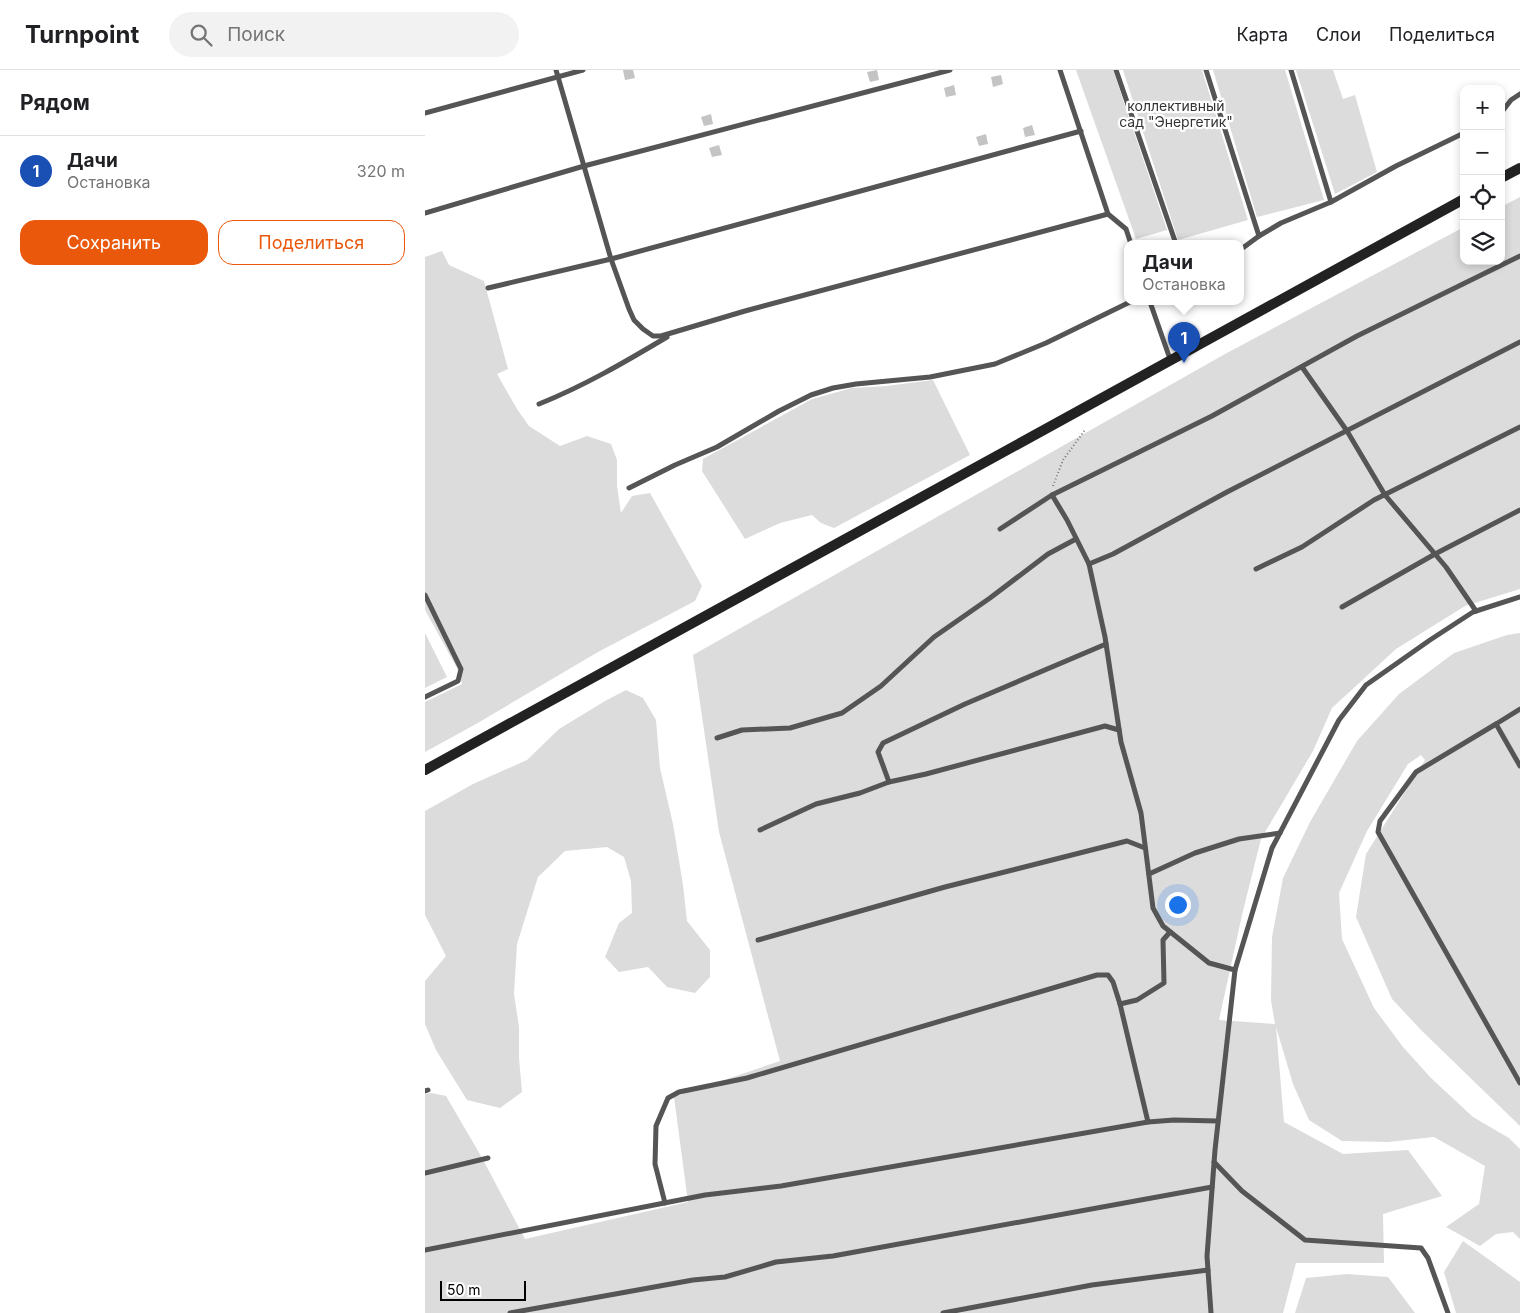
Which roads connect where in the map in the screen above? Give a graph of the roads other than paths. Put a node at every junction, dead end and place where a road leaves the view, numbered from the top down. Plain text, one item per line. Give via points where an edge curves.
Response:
1 (556, 70) edge
2 (583, 70) edge
3 (950, 70) edge
4 (1060, 70) edge
5 (1116, 70) edge
6 (1206, 70) edge
7 (1291, 70) edge
8 (558, 77) junction
9 (1520, 94) edge
10 (1505, 108) edge
11 (425, 113) edge
12 (1081, 131) junction
13 (1460, 135) edge
14 (584, 166) junction
15 (1520, 168) edge
16 (1505, 176) edge
17 (1460, 201) edge
18 (1331, 202) junction
19 (425, 213) edge
20 (1108, 214) junction
21 (1259, 236) junction
22 (1130, 240) edge
23 (1175, 240) edge
24 (1244, 247) edge
25 (1520, 256) edge
26 (611, 259) junction
27 (487, 288) dead end
28 (1124, 305) edge
29 (1151, 305) edge
30 (678, 330) junction
31 (1520, 342) edge
32 (1170, 359) junction
33 (1302, 367) junction
34 (539, 404) dead end
35 (1520, 427) edge
36 (1347, 431) junction
37 (629, 488) dead end
38 (1052, 495) junction
39 (1385, 495) junction
40 (1520, 510) edge
41 (1000, 529) dead end
42 (1076, 539) junction
43 (1435, 554) junction
44 (1089, 564) junction
45 (1256, 568) dead end
46 (425, 596) edge
47 (1520, 597) edge
48 (1343, 608) dead end
49 (1476, 611) junction
50 (1106, 644) junction
51 (425, 697) edge
52 (1520, 708) edge
53 (1496, 724) junction
54 (1119, 730) junction
55 (717, 738) dead end
56 (1520, 766) edge
57 (425, 770) edge
58 (889, 782) junction
59 (760, 830) dead end
60 (1280, 833) junction
61 (1145, 848) junction
62 (1149, 874) junction
63 (1170, 932) junction
64 (758, 940) dead end
65 (1235, 970) junction
66 (1120, 1004) junction
67 (1520, 1083) edge
68 (1218, 1121) junction
69 (1148, 1122) junction
70 (488, 1158) dead end
71 (1214, 1162) junction
72 (425, 1173) edge
73 (1212, 1187) junction
74 (665, 1203) junction
75 (425, 1250) edge
76 (1208, 1270) junction
77 (510, 1313) edge
78 (943, 1313) edge
79 (1211, 1313) edge
80 (1448, 1313) edge

1 - 8 lane
2 - 8 lane
3 - 14 lane
4 - 12 lane
5 - 23 lane
6 - 21 lane
7 - 18 lane
8 - 11 lane
8 - 14 lane
9 - 10 lane
12 - 20 lane
12 - 26 lane
13 - 18 lane
14 - 19 lane
14 - 26 lane
15 - 16 main road
17 - 32 main road
18 - 21 lane
20 - 22 lane via 1126,229
20 - 30 lane
21 - 24 lane
25 - 33 lane via 1357,336
26 - 27 lane
26 - 30 lane via 634,320 653,336
28 - 37 lane via 995,364 930,377 856,384 811,395 717,448
29 - 32 lane
30 - 34 lane via 612,370
31 - 36 lane
32 - 57 main road
33 - 36 lane
33 - 38 lane via 1212,416
35 - 39 lane
36 - 39 lane
36 - 44 lane
38 - 41 lane
38 - 42 lane
39 - 43 lane
39 - 45 lane via 1302,547
40 - 43 lane
42 - 44 lane
42 - 55 lane via 1048,554 934,637 881,686 842,713 790,728 742,730
43 - 48 lane
43 - 49 lane
44 - 50 lane
46 - 51 lane via 461,669 458,681
47 - 49 lane
49 - 60 lane via 1366,685 1339,720
50 - 54 lane
50 - 58 lane via 965,704 883,744 878,752
52 - 53 lane
53 - 56 lane
53 - 67 lane via 1416,772 1380,821 1378,832
54 - 58 lane via 1105,726
54 - 61 lane via 1141,813
58 - 59 lane via 817,804
60 - 62 lane via 1239,839 1195,853
60 - 65 lane via 1272,848
61 - 62 lane
61 - 64 lane via 1127,841 945,887
62 - 63 lane via 1153,908
63 - 65 lane via 1209,963
63 - 66 lane via 1163,940 1164,983 1137,1000
65 - 68 lane
66 - 69 lane
66 - 74 lane via 1108,975 1097,975 747,1078 679,1092 667,1098 656,1126 655,1164
68 - 69 lane
68 - 71 lane
69 - 74 lane
70 - 72 lane
71 - 73 lane
71 - 80 lane via 1242,1191 1305,1240 1421,1248
73 - 76 lane
73 - 77 lane via 833,1256 776,1262 725,1277
74 - 75 lane
76 - 78 lane via 1092,1285
76 - 79 lane

